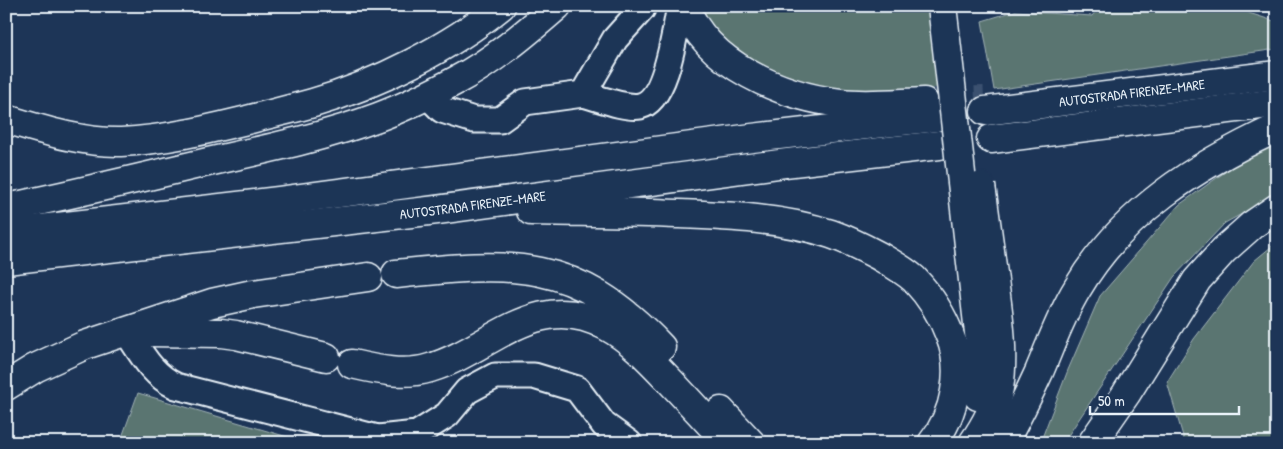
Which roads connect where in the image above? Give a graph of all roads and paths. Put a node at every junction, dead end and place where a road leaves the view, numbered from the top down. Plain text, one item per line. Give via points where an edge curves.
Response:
1 (501, 6) edge
2 (557, 6) edge
3 (680, 6) edge
4 (686, 6) edge
5 (942, 6) edge
6 (957, 6) edge
7 (642, 9) dead end
8 (955, 56) junction
9 (1277, 75) edge
10 (583, 94) junction
11 (427, 95) junction
12 (1277, 103) edge
13 (984, 106) tunnel mouth
14 (6, 119) edge
15 (1277, 128) edge
16 (991, 139) dead end
17 (938, 145) dead end
18 (6, 208) edge
19 (1277, 208) edge
20 (437, 210) junction
21 (6, 233) edge
22 (980, 252) junction
23 (6, 260) edge
24 (396, 274) dead end
25 (368, 277) dead end
26 (126, 332) junction
27 (326, 357) dead end
28 (352, 364) dead end
29 (6, 386) edge
30 (629, 443) edge
31 (728, 443) edge
32 (751, 443) edge
33 (932, 443) edge
34 (952, 443) edge
35 (973, 443) edge
36 (1003, 443) edge
37 (1092, 443) edge

1 - 14 main road via 454,39 365,84 315,103 171,138 119,142 90,139
2 - 11 main road via 482,65
3 - 10 lane via 665,76 651,100 640,106 626,105
4 - 21 main road, AUTOSTRADA FIRENZE-MARE via 696,29 725,59 748,74 780,88 839,103 934,109 742,140
5 - 8 main road
6 - 8 main road
7 - 10 lane via 615,40
8 - 22 main road, bridge
9 - 13 main road, AUTOSTRADA FIRENZE-MARE
10 - 11 lane via 526,102 500,120 474,120 442,110
11 - 18 main road via 378,117 321,134
12 - 16 main road, AUTOSTRADA FIRENZE-MARE
15 - 36 main road via 1178,182 1116,236 1073,296
17 - 20 main road, AUTOSTRADA FIRENZE-MARE
19 - 37 main road via 1224,250 1198,280
20 - 23 main road, AUTOSTRADA FIRENZE-MARE
20 - 33 main road via 705,215 794,225 831,234 863,247 913,278 934,304 952,339 954,397 948,418
22 - 34 main road via 981,383 970,418
22 - 35 main road via 1001,348 999,389 987,422
24 - 32 main road via 513,267 556,275 580,284 642,327
25 - 26 main road via 212,303
26 - 27 main road via 221,333
26 - 29 main road via 60,356
26 - 30 lane via 155,373 176,386 378,438 417,434 447,415 467,391 495,376 534,376 577,388 604,425
28 - 31 main road via 396,372 428,369 537,316 569,315 604,325 639,348

